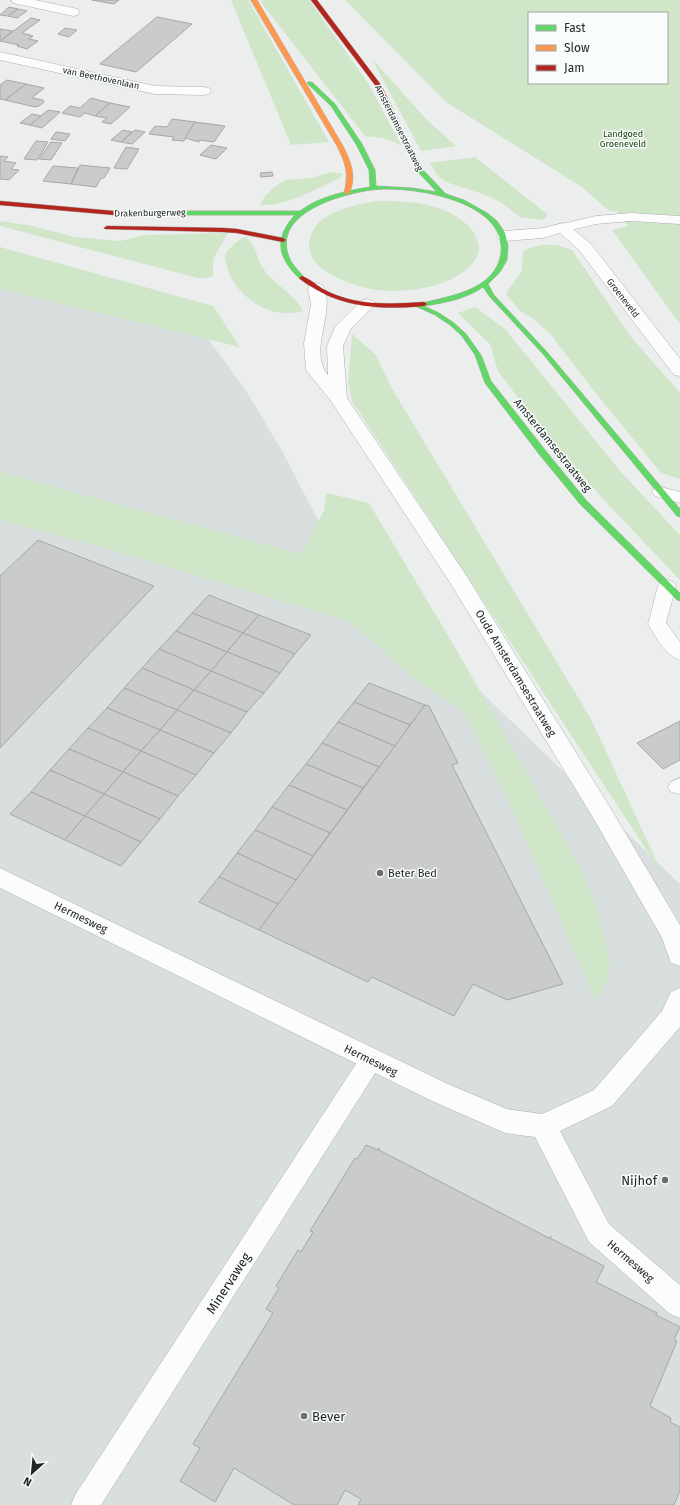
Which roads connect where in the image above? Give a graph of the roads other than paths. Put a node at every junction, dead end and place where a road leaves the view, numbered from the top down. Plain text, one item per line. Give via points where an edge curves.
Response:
1 (18, 0) edge
2 (254, 0) edge
3 (314, 0) edge
4 (73, 12) dead end
5 (0, 56) edge
6 (293, 67) junction
7 (204, 91) dead end
8 (373, 188) junction
9 (347, 193) junction
10 (444, 194) junction
11 (0, 203) edge
12 (301, 213) junction
13 (680, 220) edge
14 (94, 226) dead end
15 (563, 228) junction
16 (505, 236) junction
17 (283, 240) junction
18 (484, 284) junction
19 (316, 288) junction
20 (367, 304) junction
21 (416, 305) junction
22 (680, 371) edge
23 (338, 398) junction
24 (660, 492) junction
25 (680, 498) edge
26 (680, 514) edge
27 (666, 586) junction
28 (680, 598) edge
29 (680, 653) edge
30 (0, 877) edge
31 (680, 956) edge
32 (680, 999) edge
33 (371, 1060) junction
34 (543, 1126) junction
35 (680, 1304) edge
36 (85, 1505) edge

1 - 4 street
2 - 6 main road
3 - 10 main road, Amsterdamsestraatweg via 378,85 421,172
5 - 7 street, van Beethovenlaan via 155,90
6 - 8 main road via 340,114 372,170
6 - 9 main road via 350,167
8 - 9 main road
8 - 10 main road via 403,188
9 - 12 main road via 316,203
10 - 16 main road via 478,208 495,221
11 - 12 main road, Drakenburgerweg via 129,214
12 - 17 main road via 289,226
13 - 15 lane via 631,217 596,220
14 - 17 main road, Drakenburgerweg via 130,230 237,231
15 - 16 street via 543,233
15 - 22 street, Groeneveld via 585,247
16 - 18 main road via 506,254 498,271
17 - 19 main road via 284,254 292,269
18 - 21 main road via 458,297
18 - 24 main road
19 - 20 main road via 334,296
19 - 23 street, Oude Amsterdamsestraatweg via 319,305 312,343 314,370
20 - 21 main road
20 - 23 street via 343,328 335,346
21 - 27 main road, Amsterdamsestraatweg via 437,314 464,335 478,356 488,381 542,452 583,502
23 - 31 street, Oude Amsterdamsestraatweg via 461,584 607,822 674,936
24 - 25 lane
24 - 26 main road
27 - 28 main road, Amsterdamsestraatweg
27 - 29 lane via 657,624
30 - 33 street, Hermesweg
32 - 34 street via 672,1018 603,1098
33 - 34 street, Hermesweg via 505,1121
33 - 36 lane, Minervaweg
34 - 35 street, Hermesweg via 599,1233

